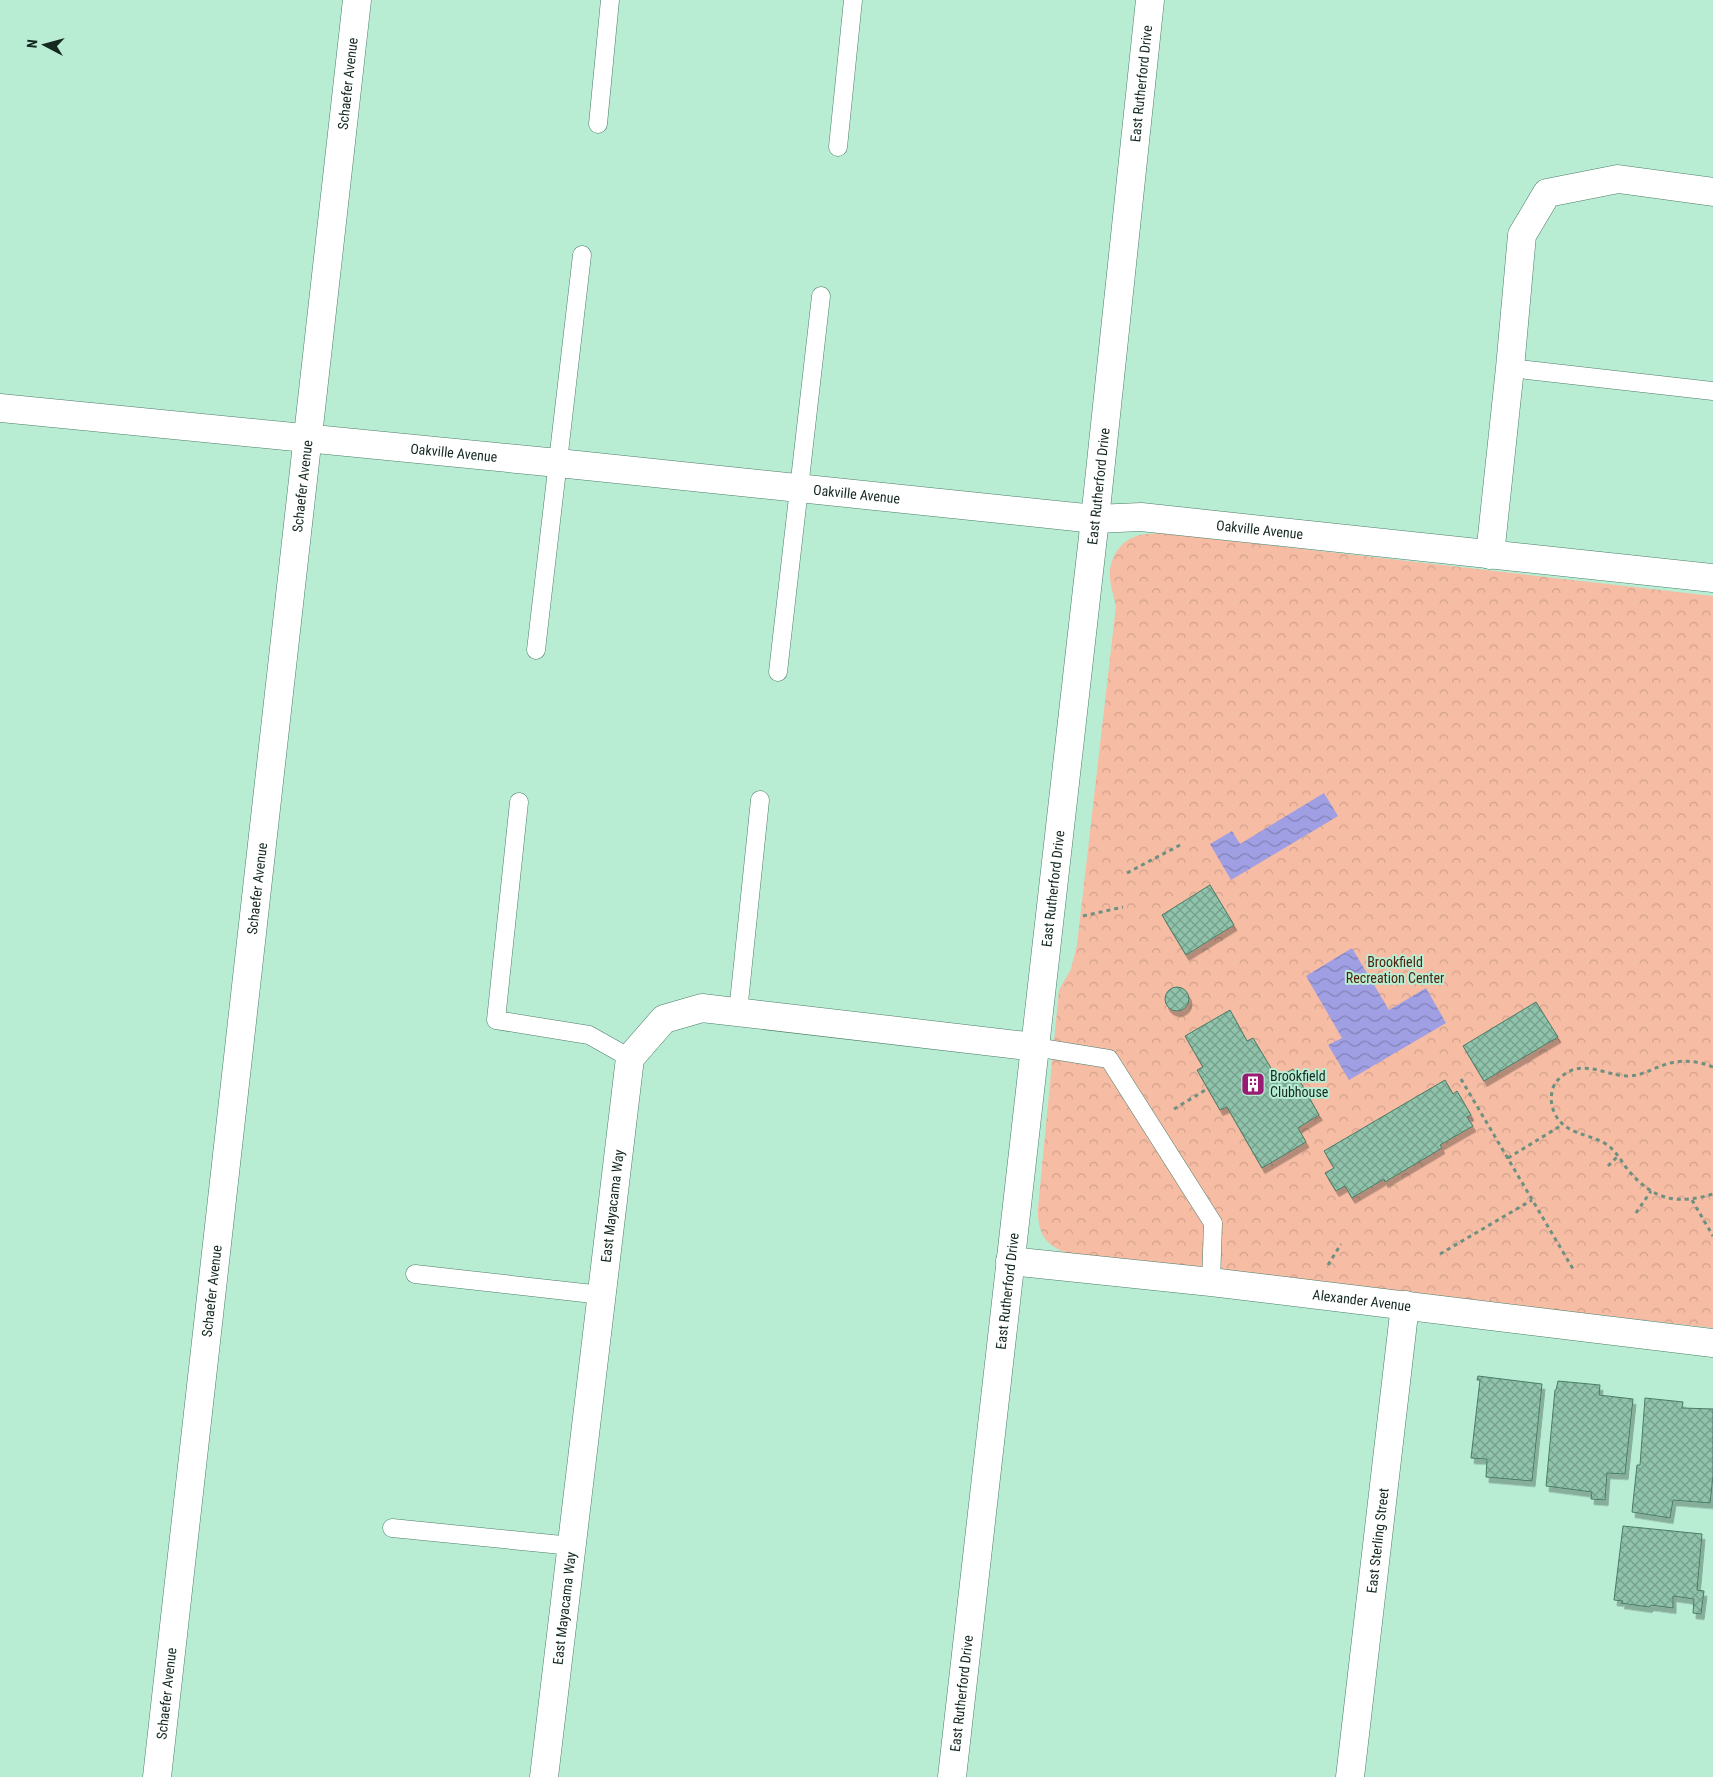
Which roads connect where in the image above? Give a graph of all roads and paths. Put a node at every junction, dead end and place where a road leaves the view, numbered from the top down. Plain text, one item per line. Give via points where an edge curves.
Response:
1 (357, 0) edge
2 (610, 0) edge
3 (853, 0) edge
4 (1150, 0) edge
5 (598, 124) dead end
6 (838, 146) dead end
7 (1713, 192) edge
8 (582, 255) dead end
9 (822, 296) dead end
10 (1510, 368) junction
11 (1713, 391) edge
12 (0, 408) edge
13 (309, 439) junction
14 (558, 463) junction
15 (800, 488) junction
16 (1096, 519) junction
17 (1490, 555) junction
18 (1713, 578) edge
19 (536, 650) dead end
20 (778, 672) dead end
21 (760, 800) dead end
22 (519, 802) dead end
23 (1180, 845) dead end
24 (1127, 873) dead end
25 (1123, 907) dead end
26 (1049, 924) junction
27 (738, 1012) junction
28 (1034, 1047) junction
29 (630, 1058) junction
30 (1713, 1067) edge
31 (1461, 1079) dead end
32 (1207, 1089) dead end
33 (1150, 1124) junction
34 (1562, 1125) junction
35 (1618, 1156) junction
36 (1508, 1158) junction
37 (1608, 1166) dead end
38 (1651, 1191) junction
39 (1713, 1194) edge
40 (1532, 1200) junction
41 (1692, 1200) junction
42 (1636, 1213) dead end
43 (1713, 1236) edge
44 (1440, 1254) dead end
45 (1010, 1261) junction
46 (1573, 1269) dead end
47 (415, 1274) dead end
48 (1211, 1282) junction
49 (602, 1295) junction
50 (1405, 1305) junction
51 (1713, 1344) edge
52 (392, 1528) dead end
53 (572, 1546) junction
54 (157, 1777) edge
55 (544, 1777) edge
56 (952, 1777) edge
57 (1350, 1777) edge

1 - 13 street, Schaefer Avenue
2 - 5 lane
3 - 6 lane
4 - 16 street, East Rutherford Drive
7 - 10 street via 1618,179 1547,193 1522,235
8 - 14 lane
9 - 15 lane
10 - 11 lane
10 - 17 street
12 - 13 street, Oakville Avenue
13 - 14 street, Oakville Avenue
13 - 54 street, Schaefer Avenue
14 - 15 street, Oakville Avenue
14 - 19 lane
15 - 16 street, Oakville Avenue
15 - 20 lane
16 - 17 street, Oakville Avenue via 1142,518
16 - 26 street, East Rutherford Drive
17 - 18 street, Oakville Avenue
21 - 27 lane
22 - 29 lane via 496,1020 590,1035
23 - 24 path
25 - 26 path
26 - 28 street, East Rutherford Drive
27 - 28 street
27 - 29 street via 702,1008 664,1019
28 - 33 lane via 1109,1058
28 - 45 street, East Rutherford Drive
29 - 49 street, East Mayacama Way
30 - 34 path via 1700,1062 1674,1062 1630,1076 1575,1069 1560,1078 1552,1092 1554,1112
31 - 36 path
32 - 33 path
33 - 48 lane via 1213,1223
34 - 35 path via 1598,1140
34 - 36 path
35 - 37 path
35 - 38 path via 1638,1181
36 - 40 path
38 - 41 path via 1666,1198
38 - 42 path
39 - 41 path
40 - 44 path
40 - 46 path
41 - 43 path
45 - 48 street, Alexander Avenue
45 - 56 street, East Rutherford Drive
47 - 49 lane
48 - 50 street, Alexander Avenue
49 - 53 street, East Mayacama Way
50 - 51 street, Alexander Avenue
50 - 57 street, East Sterling Street
52 - 53 lane
53 - 55 street, East Mayacama Way

